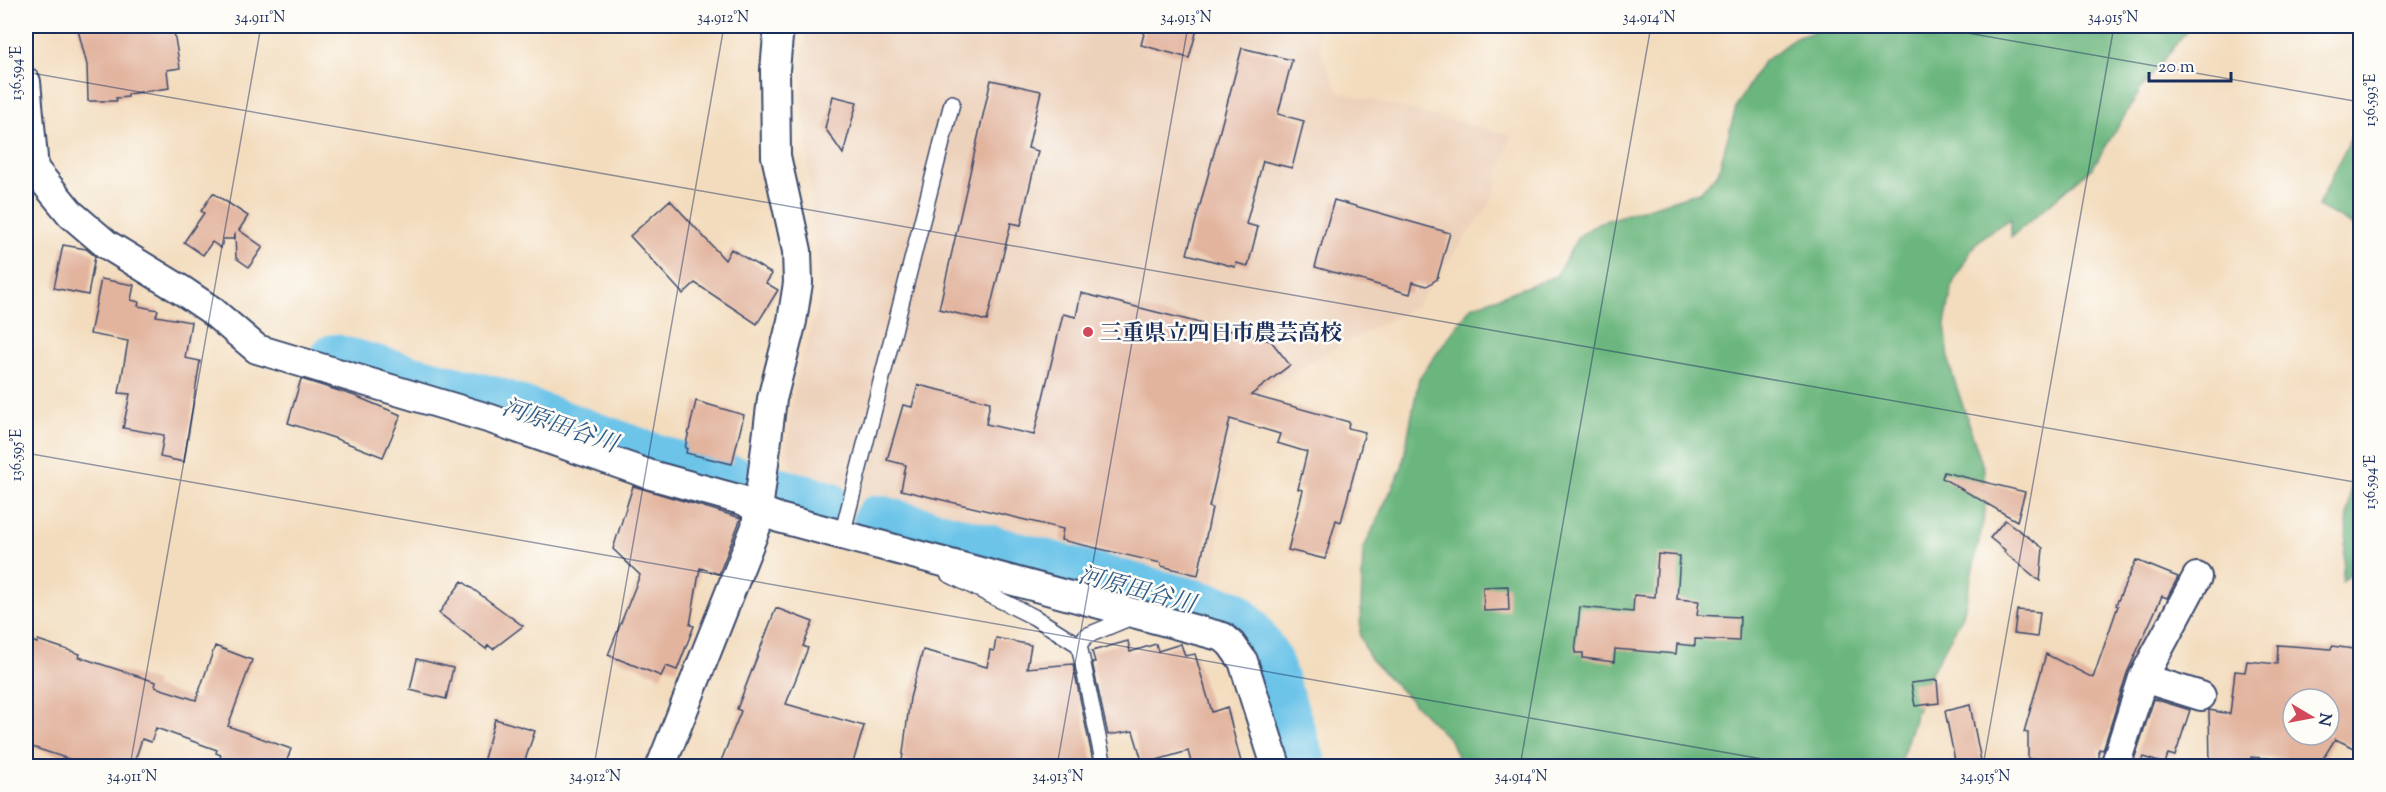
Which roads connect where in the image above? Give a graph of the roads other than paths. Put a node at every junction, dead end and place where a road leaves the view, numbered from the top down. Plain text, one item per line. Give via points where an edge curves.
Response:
1 (779, 26) edge
2 (26, 81) edge
3 (952, 103) dead end
4 (760, 494) junction
5 (842, 535) junction
6 (903, 551) junction
7 (2197, 577) dead end
8 (1136, 615) junction
9 (1079, 645) junction
10 (2143, 678) junction
11 (2201, 696) dead end
12 (661, 766) edge
13 (1104, 766) edge
14 (1276, 766) edge
15 (2115, 766) edge

1 - 4 street via 776,156 796,251 798,282 772,399
2 - 4 street via 34,169 64,206 106,244 211,310 257,349 491,418 651,475 745,501
3 - 5 lane
4 - 5 street via 779,518
4 - 12 street via 756,527
5 - 6 street
6 - 8 street
6 - 9 lane via 1034,617
7 - 10 street
8 - 9 lane via 1086,636
8 - 14 street via 1223,637 1231,644 1243,661
9 - 13 lane
10 - 11 street
10 - 15 street

